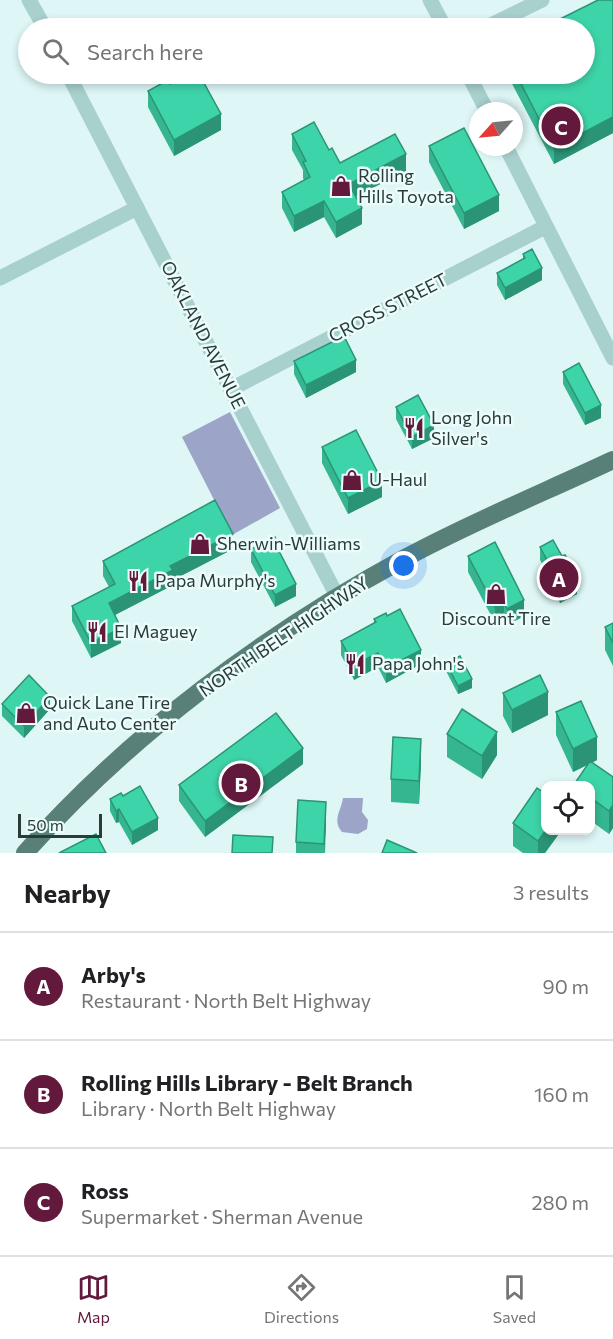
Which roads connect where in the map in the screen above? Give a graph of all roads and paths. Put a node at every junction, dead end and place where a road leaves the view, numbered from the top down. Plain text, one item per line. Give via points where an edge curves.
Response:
1 (29, 0) edge
2 (430, 0) edge
3 (542, 0) edge
4 (39, 18) edge
5 (440, 18) edge
6 (505, 18) edge
7 (73, 84) edge
8 (473, 84) edge
9 (482, 102) edge
10 (510, 156) edge
11 (137, 208) junction
12 (545, 227) junction
13 (0, 278) edge
14 (613, 358) edge
15 (231, 389) junction
16 (613, 460) edge
17 (337, 596) junction
18 (25, 853) edge

1 - 4 street
2 - 5 street
3 - 6 street
7 - 11 street, OAKLAND AVENUE
8 - 9 street
10 - 12 street
11 - 13 street
11 - 15 street, OAKLAND AVENUE
12 - 14 street
12 - 15 street, CROSS STREET
15 - 17 street, OAKLAND AVENUE
16 - 17 main road, NORTH BELT HIGHWAY via 409,556
17 - 18 main road, NORTH BELT HIGHWAY via 242,660 166,718 102,774

